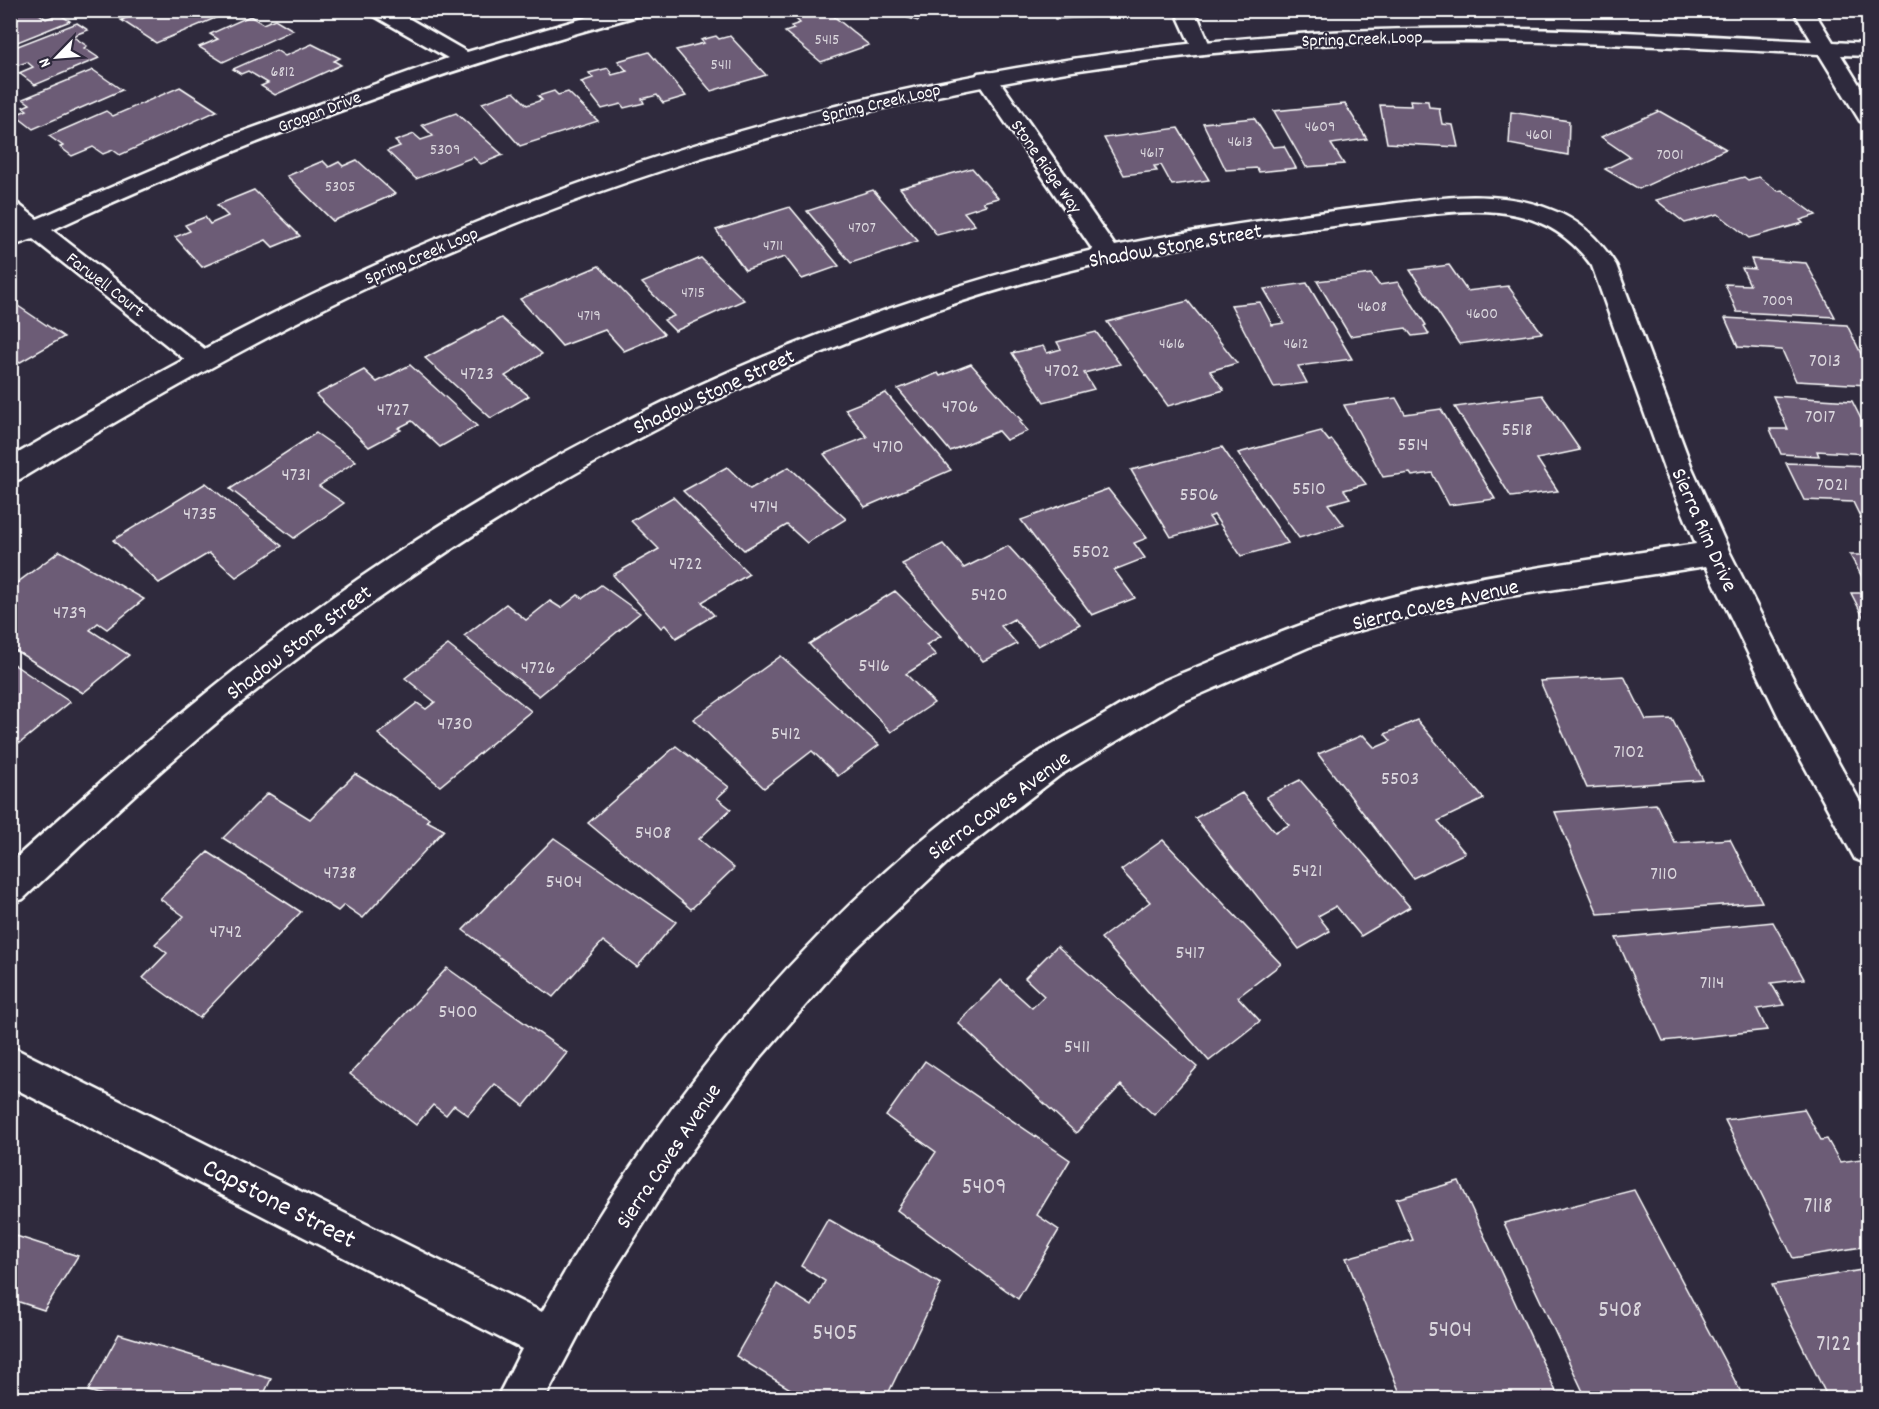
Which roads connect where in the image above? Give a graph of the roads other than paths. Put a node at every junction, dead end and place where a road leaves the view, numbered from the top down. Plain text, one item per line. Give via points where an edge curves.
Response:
1 (378, 10) edge
2 (638, 10) edge
3 (1185, 10) edge
4 (1803, 10) edge
5 (1201, 48) junction
6 (1826, 48) junction
7 (1869, 50) edge
8 (464, 59) junction
9 (986, 78) junction
10 (1869, 116) edge
11 (10, 209) edge
12 (1550, 217) joint
13 (35, 228) junction
14 (10, 240) edge
15 (1108, 254) junction
16 (202, 360) junction
17 (10, 472) edge
18 (1715, 553) junction
19 (1867, 841) edge
20 (10, 887) edge
21 (10, 1065) edge
22 (550, 1340) junction
23 (520, 1398) edge

1 - 8 street
2 - 8 street, Grogan Drive
3 - 5 street
4 - 6 street
5 - 6 street, Spring Creek Loop via 1438,35
5 - 9 street, Spring Creek Loop
6 - 7 street, Spring Creek Loop
6 - 10 street
8 - 13 street, Grogan Drive via 234,143
9 - 15 street, Stone Ridge Way
9 - 16 street, Spring Creek Loop via 784,124 575,191 418,255
11 - 13 street, Farwell Court
12 - 15 street, Shadow Stone Street via 1509,206 1463,203 1256,228
12 - 18 street, Sierra Rim Drive via 1576,231 1604,265 1678,468
13 - 14 street, Grogan Drive
13 - 16 street, Farwell Court
15 - 20 street, Shadow Stone Street via 882,318 697,395 578,456 478,514 342,606 217,702
16 - 17 street, Spring Creek Loop
18 - 19 street, Sierra Rim Drive via 1798,722
18 - 22 street, Sierra Caves Avenue via 1418,603 1299,637 1206,675 1119,719 1017,784 929,853 887,892 829,948 746,1042 648,1177
21 - 22 street, Capstone Street
22 - 23 street, Sierra Caves Avenue

